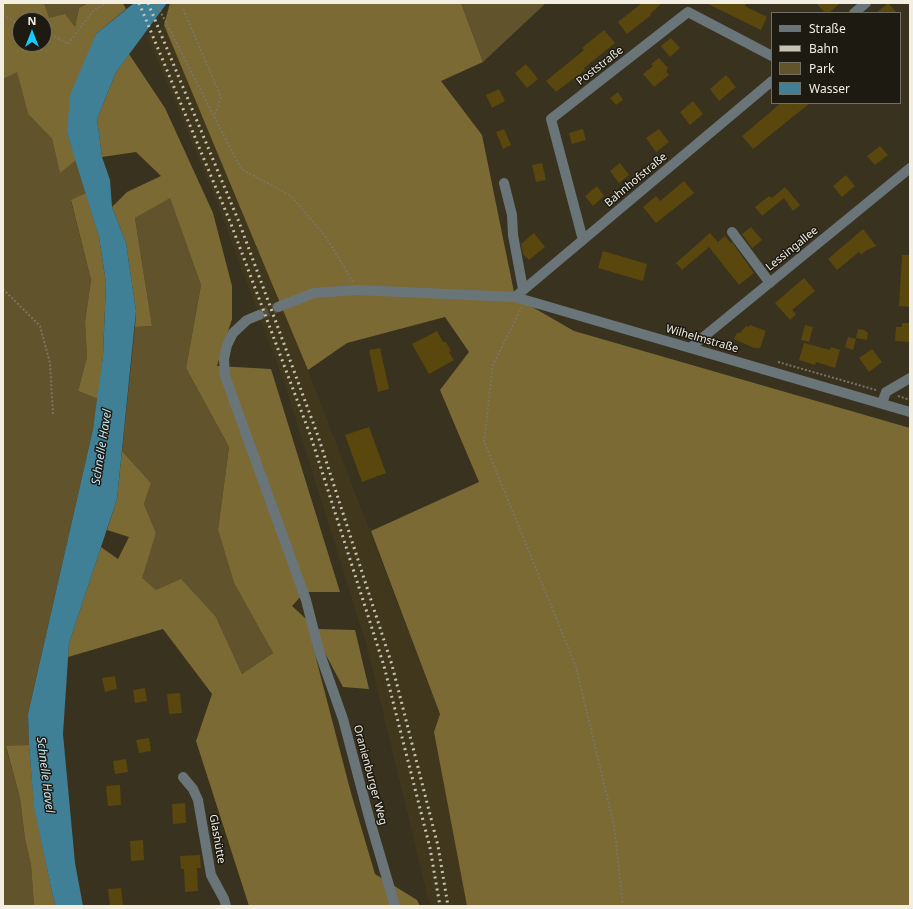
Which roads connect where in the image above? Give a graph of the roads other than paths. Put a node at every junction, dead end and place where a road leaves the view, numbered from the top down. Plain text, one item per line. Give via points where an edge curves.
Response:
1 (866, 3) edge
2 (855, 12) edge
3 (771, 55) edge
4 (771, 82) edge
5 (910, 168) edge
6 (504, 183) dead end
7 (732, 232) dead end
8 (583, 240) junction
9 (770, 282) junction
10 (524, 294) junction
11 (278, 308) tunnel mouth
12 (259, 315) tunnel mouth
13 (690, 348) junction
14 (910, 378) edge
15 (882, 403) junction
16 (910, 412) edge
17 (183, 777) dead end
18 (226, 906) edge
19 (395, 906) edge

1 - 2 street
3 - 8 street, Poststraße via 688,12 551,119
4 - 8 street, Bahnhofstraße
5 - 9 street, Lessingallee
6 - 10 street via 512,215
7 - 9 street
8 - 10 street, Bahnhofstraße
9 - 13 street, Lessingallee
10 - 11 street, Bahnhofstraße via 515,297 357,290 314,293
10 - 13 street, Wilhelmstraße
12 - 19 street, Oranienburger Weg via 247,320 233,333 224,359 226,376 306,600 319,651 343,719
13 - 15 street, Wilhelmstraße
14 - 15 street via 886,392
15 - 16 street, Wilhelmstraße
17 - 18 street, Glashütte via 198,800 210,875

